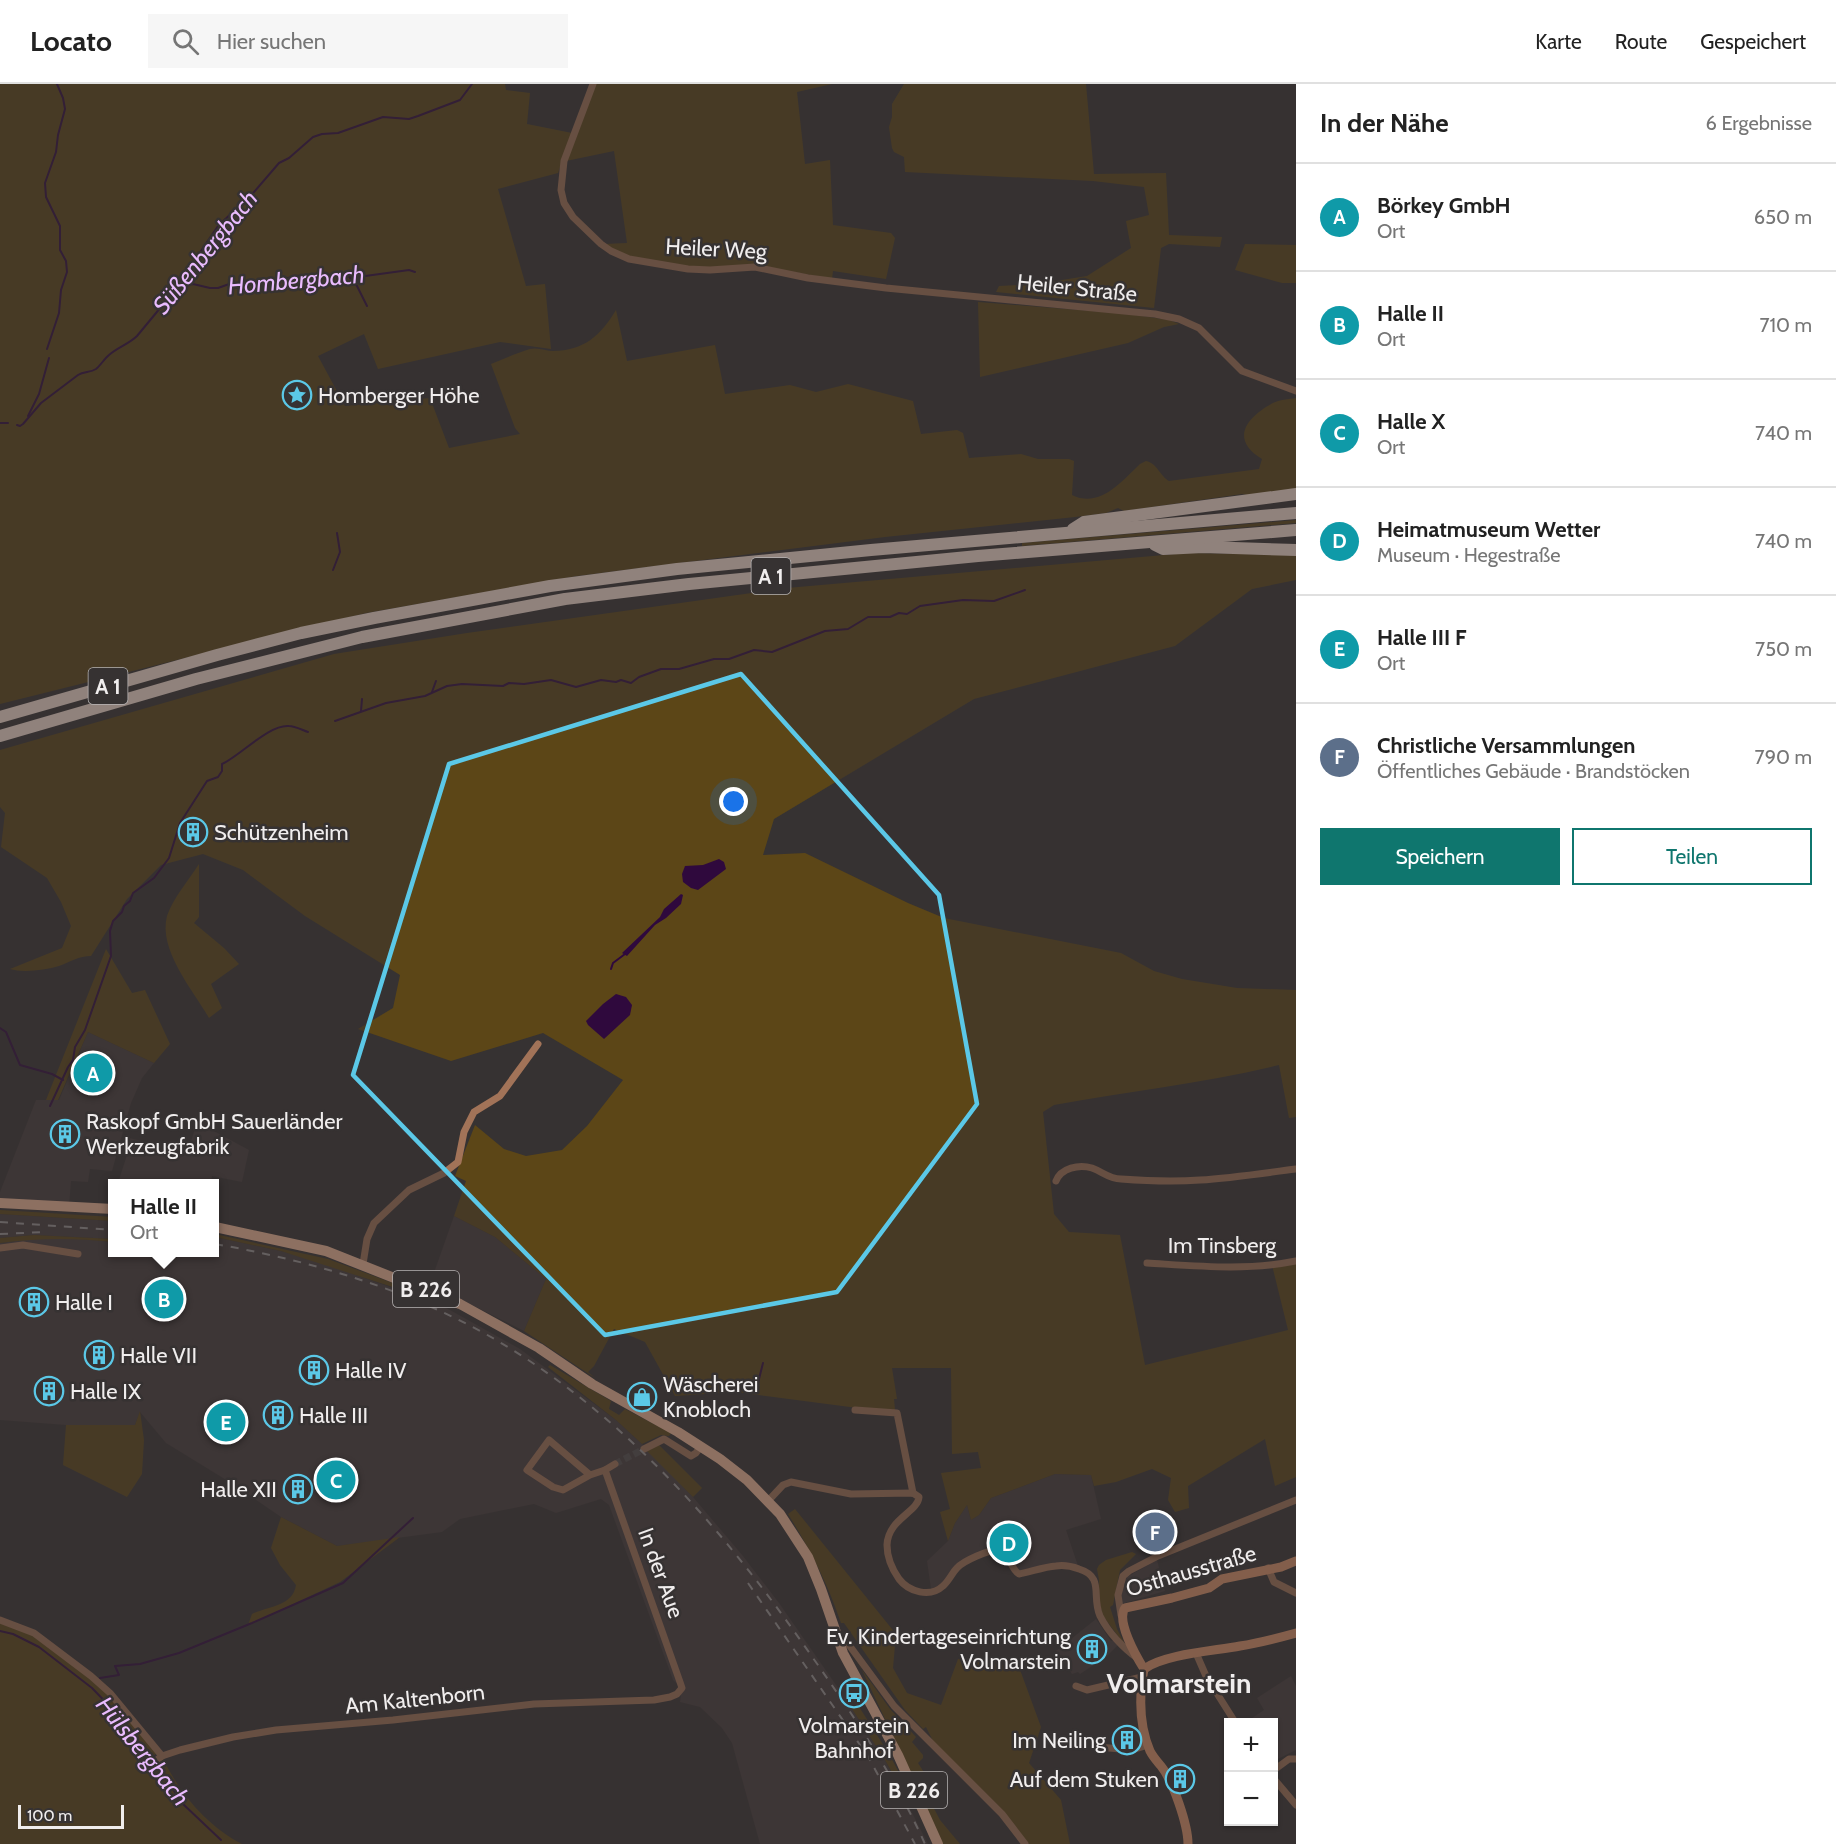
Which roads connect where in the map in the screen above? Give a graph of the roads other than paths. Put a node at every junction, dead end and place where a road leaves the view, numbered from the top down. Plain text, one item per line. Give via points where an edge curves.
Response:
1 (593, 84) edge
2 (832, 280) joint
3 (1296, 391) edge
4 (1296, 494) edge
5 (1296, 513) edge
6 (1296, 530) edge
7 (1070, 531) junction
8 (1149, 542) junction
9 (1296, 550) edge
10 (0, 717) edge
11 (0, 736) edge
12 (538, 1044) dead end
13 (1296, 1169) edge
14 (1056, 1181) dead end
15 (0, 1203) edge
16 (108, 1209) edge
17 (219, 1228) edge
18 (0, 1248) edge
19 (78, 1254) dead end
20 (1296, 1261) edge
21 (1147, 1263) dead end
22 (363, 1264) junction
23 (855, 1410) dead end
24 (701, 1446) junction
25 (644, 1449) tunnel mouth
26 (615, 1464) tunnel mouth
27 (605, 1470) junction
28 (590, 1475) junction
29 (913, 1493) junction
30 (1296, 1500) edge
31 (768, 1501) junction
32 (1296, 1561) edge
33 (1268, 1568) junction
34 (1296, 1593) edge
35 (1121, 1615) junction
36 (0, 1620) edge
37 (1296, 1633) edge
38 (837, 1637) junction
39 (1196, 1653) junction
40 (1137, 1658) junction
41 (1143, 1673) junction
42 (1076, 1686) dead end
43 (682, 1688) joint
44 (1232, 1718) edge
45 (1148, 1745) junction
46 (1098, 1747) dead end
47 (162, 1756) junction
48 (1296, 1759) edge
49 (153, 1763) dead end
50 (1278, 1767) edge
51 (1278, 1784) edge
52 (1296, 1805) edge
53 (938, 1844) edge
54 (1025, 1844) edge
55 (1188, 1844) edge

1 - 2 street, Heiler Weg via 564,161 561,190 571,214 601,244 644,263 710,270 755,267
2 - 3 street, Heiler Straße via 1179,319 1199,328 1242,371
4 - 7 highway via 1083,522
5 - 7 highway, A 1
6 - 8 highway, A 1
7 - 10 highway, A 1 via 677,569 550,586 301,633
8 - 9 highway via 1163,549
8 - 11 highway, A 1 via 565,599 362,638 196,679
12 - 22 street via 500,1096 474,1112 464,1132 458,1162 409,1190 374,1223
13 - 14 street via 1165,1182 1110,1178 1094,1168 1082,1167 1064,1170
15 - 16 main road
17 - 22 main road, B 226 via 326,1251
18 - 19 street via 23,1245
20 - 21 street, Im Tinsberg via 1240,1267
22 - 24 main road, B 226 via 460,1304
23 - 29 street via 897,1413
24 - 25 street via 691,1456 664,1439
24 - 31 main road, B 226 via 734,1469
26 - 27 street
27 - 28 street
27 - 43 street, In der Aue
28 - 28 street via 563,1490 527,1470 549,1440
29 - 31 street via 851,1494 791,1482
29 - 40 street via 919,1497 918,1503 895,1524 887,1541 891,1564 906,1587 919,1592 938,1590 962,1564 999,1550 1006,1554 1017,1574 1058,1565 1081,1569 1095,1579 1098,1608 1106,1625
30 - 35 street via 1129,1571 1123,1576 1118,1595
31 - 38 main road, B 226 via 808,1557
32 - 33 street, Osthausstraße
33 - 34 street via 1274,1582
33 - 35 street, Osthausstraße via 1222,1579 1209,1588 1125,1608
35 - 40 street, Osthausstraße
36 - 47 street via 34,1633 91,1676
37 - 39 street
38 - 53 main road, B 226
38 - 54 street via 849,1645 894,1706 1002,1814
39 - 41 street via 1150,1665
39 - 44 street
40 - 41 street, Osthausstraße
41 - 42 street via 1087,1690
41 - 45 street via 1141,1711
43 - 47 street, Am Kaltenborn via 677,1694 654,1700 534,1704 276,1730
45 - 46 street via 1132,1750
45 - 55 street via 1184,1817
47 - 49 street, Am Kaltenborn
48 - 50 street
51 - 52 street

